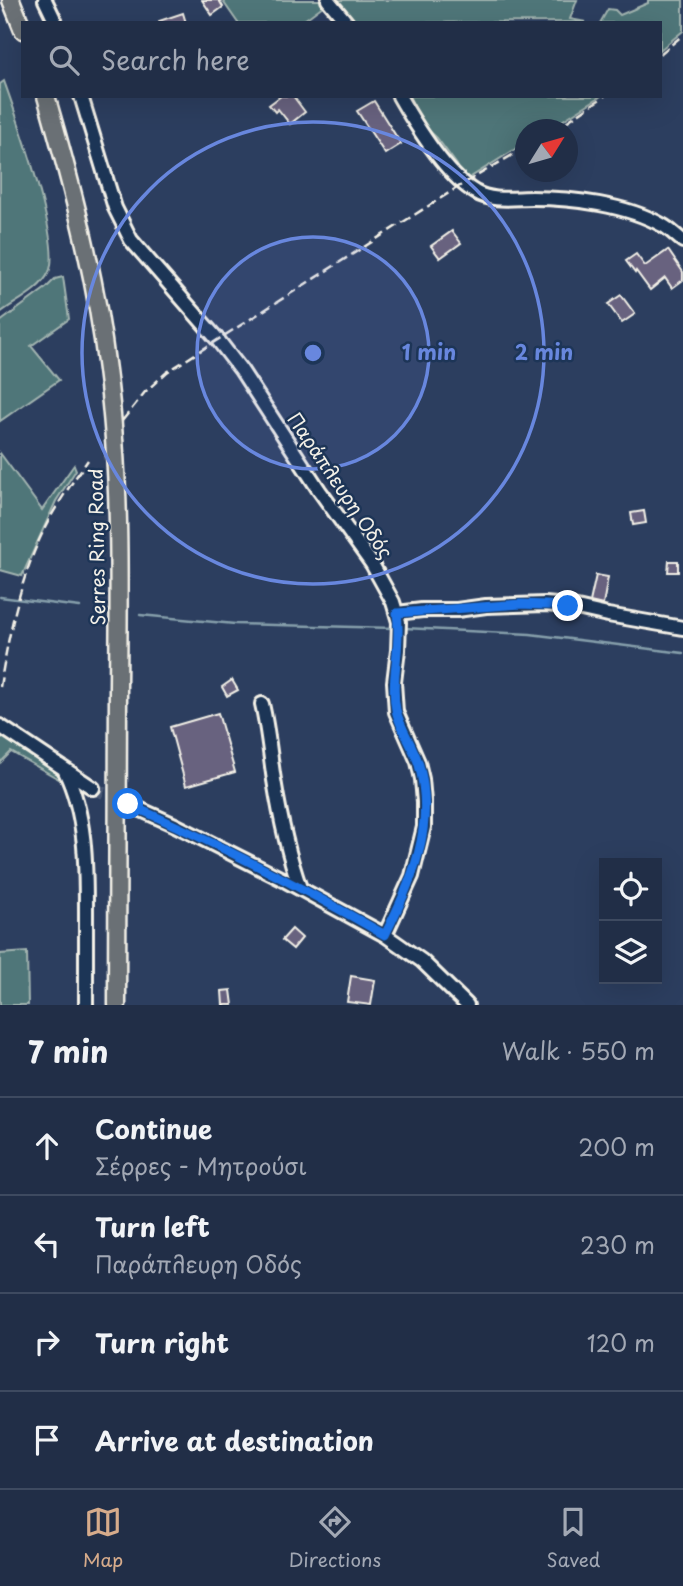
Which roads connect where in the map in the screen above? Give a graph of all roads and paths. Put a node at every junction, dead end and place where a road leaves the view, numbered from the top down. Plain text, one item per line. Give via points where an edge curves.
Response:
1 (11, 0) edge
2 (45, 0) edge
3 (328, 0) edge
4 (55, 21) edge
5 (345, 21) edge
6 (21, 25) edge
7 (47, 98) edge
8 (82, 98) edge
9 (400, 98) edge
10 (683, 242) edge
11 (398, 617) junction
12 (683, 628) edge
13 (262, 704) dead end
14 (0, 726) edge
15 (65, 771) junction
16 (93, 788) tunnel mouth
17 (128, 804) tunnel mouth
18 (300, 888) junction
19 (385, 935) junction
20 (86, 1005) edge
21 (117, 1005) edge
22 (467, 1005) edge

1 - 6 main road
2 - 4 street
3 - 5 street
7 - 21 main road, Serres Ring Road via 93,282 118,486
8 - 11 street, Παράπλευρη Οδός via 115,208 131,240 241,370 380,576
9 - 10 street via 450,169 482,196 571,200 629,211 665,226
11 - 12 street via 422,610 545,604
11 - 19 street, Παράπλευρη Οδός via 396,712 418,762 424,827 412,876
13 - 18 street via 274,780
14 - 15 street
15 - 16 street
15 - 20 street via 81,819
17 - 18 street
18 - 19 street
19 - 22 street via 422,961

